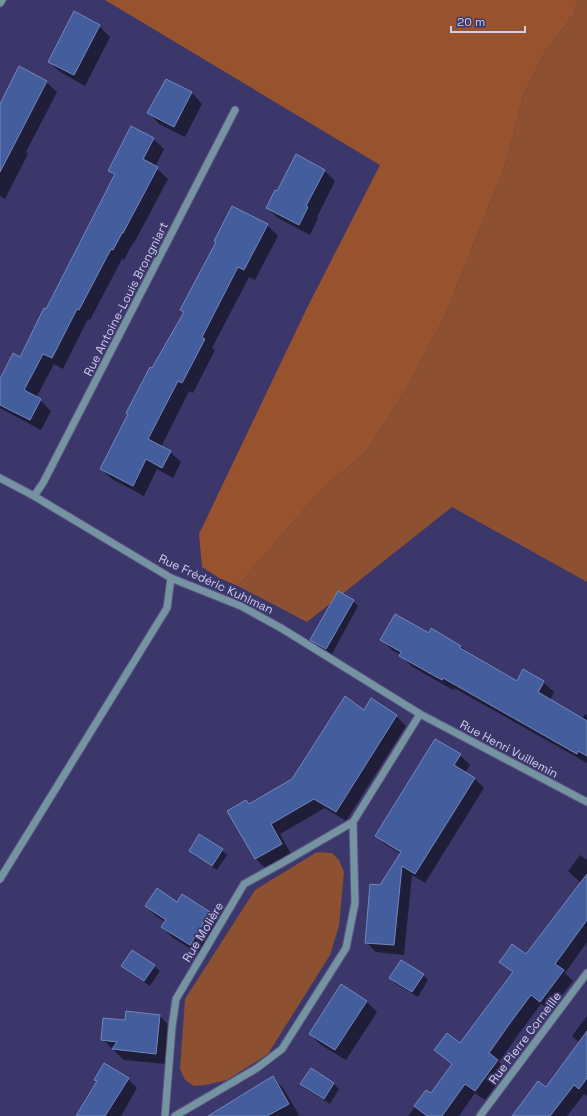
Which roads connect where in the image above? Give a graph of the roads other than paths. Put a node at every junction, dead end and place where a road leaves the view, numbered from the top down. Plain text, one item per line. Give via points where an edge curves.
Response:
1 (2, 0) edge
2 (0, 3) edge
3 (235, 110) dead end
4 (0, 478) edge
5 (34, 496) junction
6 (171, 578) junction
7 (420, 714) junction
8 (587, 802) edge
9 (353, 822) junction
10 (0, 879) edge
11 (587, 973) edge
12 (165, 1116) edge
13 (175, 1116) edge
14 (480, 1116) edge

1 - 2 street
3 - 5 street, Rue Antoine-Louis Brongniart
4 - 5 street, Rue Frédéric Kuhlman
5 - 6 street, Rue Frédéric Kuhlman
6 - 7 street, Rue Frédéric Kuhlman via 241,606
6 - 10 street via 167,608
7 - 8 street, Rue Henri Vuillemin
7 - 9 street, Rue Molière
9 - 12 street, Rue Molière via 244,884 176,999
9 - 13 street via 355,903 346,948 282,1049 257,1068
11 - 14 street, Rue Pierre Corneille

